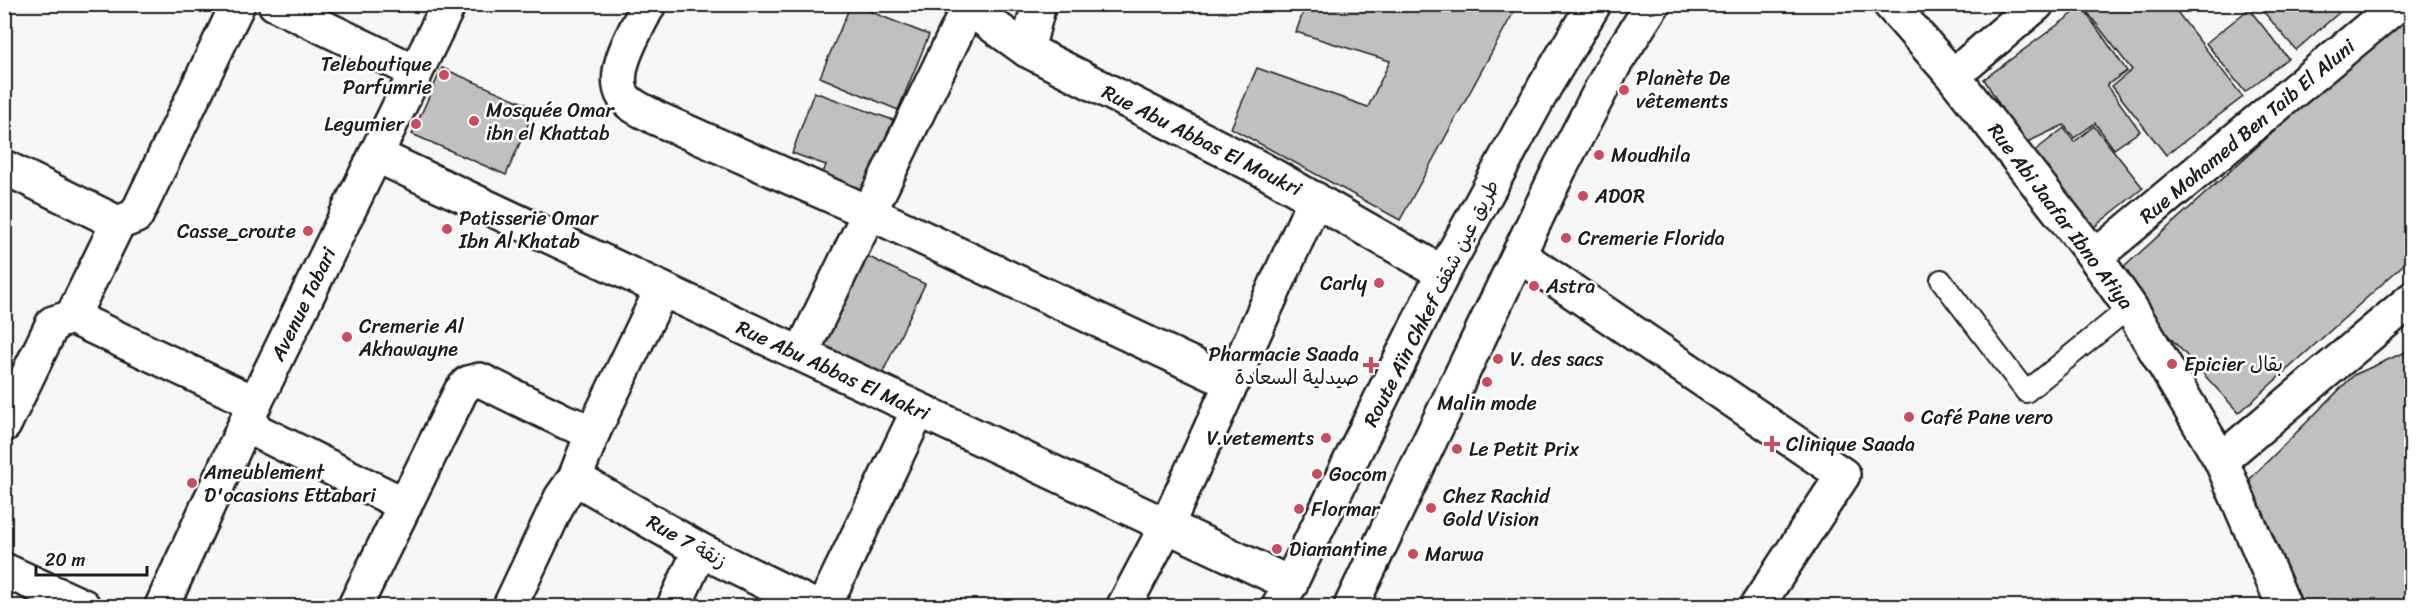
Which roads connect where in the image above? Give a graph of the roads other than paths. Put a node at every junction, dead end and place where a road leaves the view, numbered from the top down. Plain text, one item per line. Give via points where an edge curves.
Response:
1 (238, 4) edge
2 (275, 4) edge
3 (449, 4) edge
4 (649, 4) edge
5 (1039, 4) edge
6 (1594, 4) edge
7 (1653, 4) edge
8 (1890, 4) edge
9 (2037, 4) edge
10 (2398, 4) edge
11 (965, 6) edge
12 (1027, 50) junction
13 (416, 72) junction
14 (1953, 76) junction
15 (376, 155) junction
16 (4, 167) edge
17 (1316, 199) junction
18 (868, 212) junction
19 (118, 223) junction
20 (1519, 255) junction
21 (2095, 257) junction
22 (1443, 273) junction
23 (1941, 280) dead end
24 (662, 289) junction
25 (2412, 299) edge
26 (2130, 307) junction
27 (72, 317) junction
28 (801, 354) junction
29 (1232, 383) junction
30 (918, 411) junction
31 (250, 414) junction
32 (4, 425) edge
33 (593, 432) junction
34 (2222, 460) junction
35 (571, 483) junction
36 (405, 505) junction
37 (1167, 525) junction
38 (700, 550) junction
39 (4, 570) edge
40 (1285, 595) edge
41 (83, 606) edge
42 (162, 606) edge
43 (355, 606) edge
44 (510, 606) edge
45 (674, 606) edge
46 (814, 606) edge
47 (824, 606) edge
48 (1124, 606) edge
49 (1352, 606) edge
50 (1757, 606) edge
51 (2284, 606) edge

1 - 19 street via 136,216
2 - 13 street
3 - 13 street, Avenue Tabari
4 - 18 street via 620,65 619,82 624,97 656,118
5 - 12 street
6 - 22 street, Route Aïn Chkef طريق عين شقف
7 - 20 street via 1615,63
8 - 14 street, Rue Abi Jaafar Ibno Atiya
9 - 14 street
10 - 21 street, Rue Mohamed Ben Taib El Aluni
11 - 12 street, Rue Abu Abbas El Moukri
11 - 18 street
12 - 17 street, Rue Abu Abbas El Moukri
13 - 15 street, Avenue Tabari
14 - 21 street, Rue Abi Jaafar Ibno Atiya
15 - 24 street, Rue Abu Abbas El Makri
15 - 31 street, Avenue Tabari
16 - 19 street
17 - 22 street, Rue Abu Abbas El Moukri
17 - 29 street
18 - 28 street
18 - 29 street
19 - 27 street
20 - 49 street
20 - 50 street via 1843,475
21 - 26 street, Rue Abi Jaafar Ibno Atiya
22 - 40 street, Route Aïn Chkef طريق عين شقف
23 - 26 lane via 2026,392
24 - 28 street, Rue Abu Abbas El Makri
24 - 33 street
25 - 34 street
26 - 34 street, Rue Abi Jaafar Ibno Atiya
27 - 31 street
27 - 32 street via 53,323
28 - 30 street, Rue Abu Abbas El Makri
29 - 37 street
30 - 37 street, Rue Abu Abbas El Makri
30 - 47 street
31 - 36 street
31 - 42 street, Avenue Tabari
33 - 35 street
33 - 36 street via 480,380 468,383
34 - 51 street, Rue Abi Jaafar Ibno Atiya
35 - 38 street, Rue 7 زنقة
35 - 44 street
36 - 43 street
37 - 40 street, Rue Abu Abbas El Makri
37 - 48 street
38 - 45 street
38 - 46 street, Rue 7 زنقة
39 - 41 street

